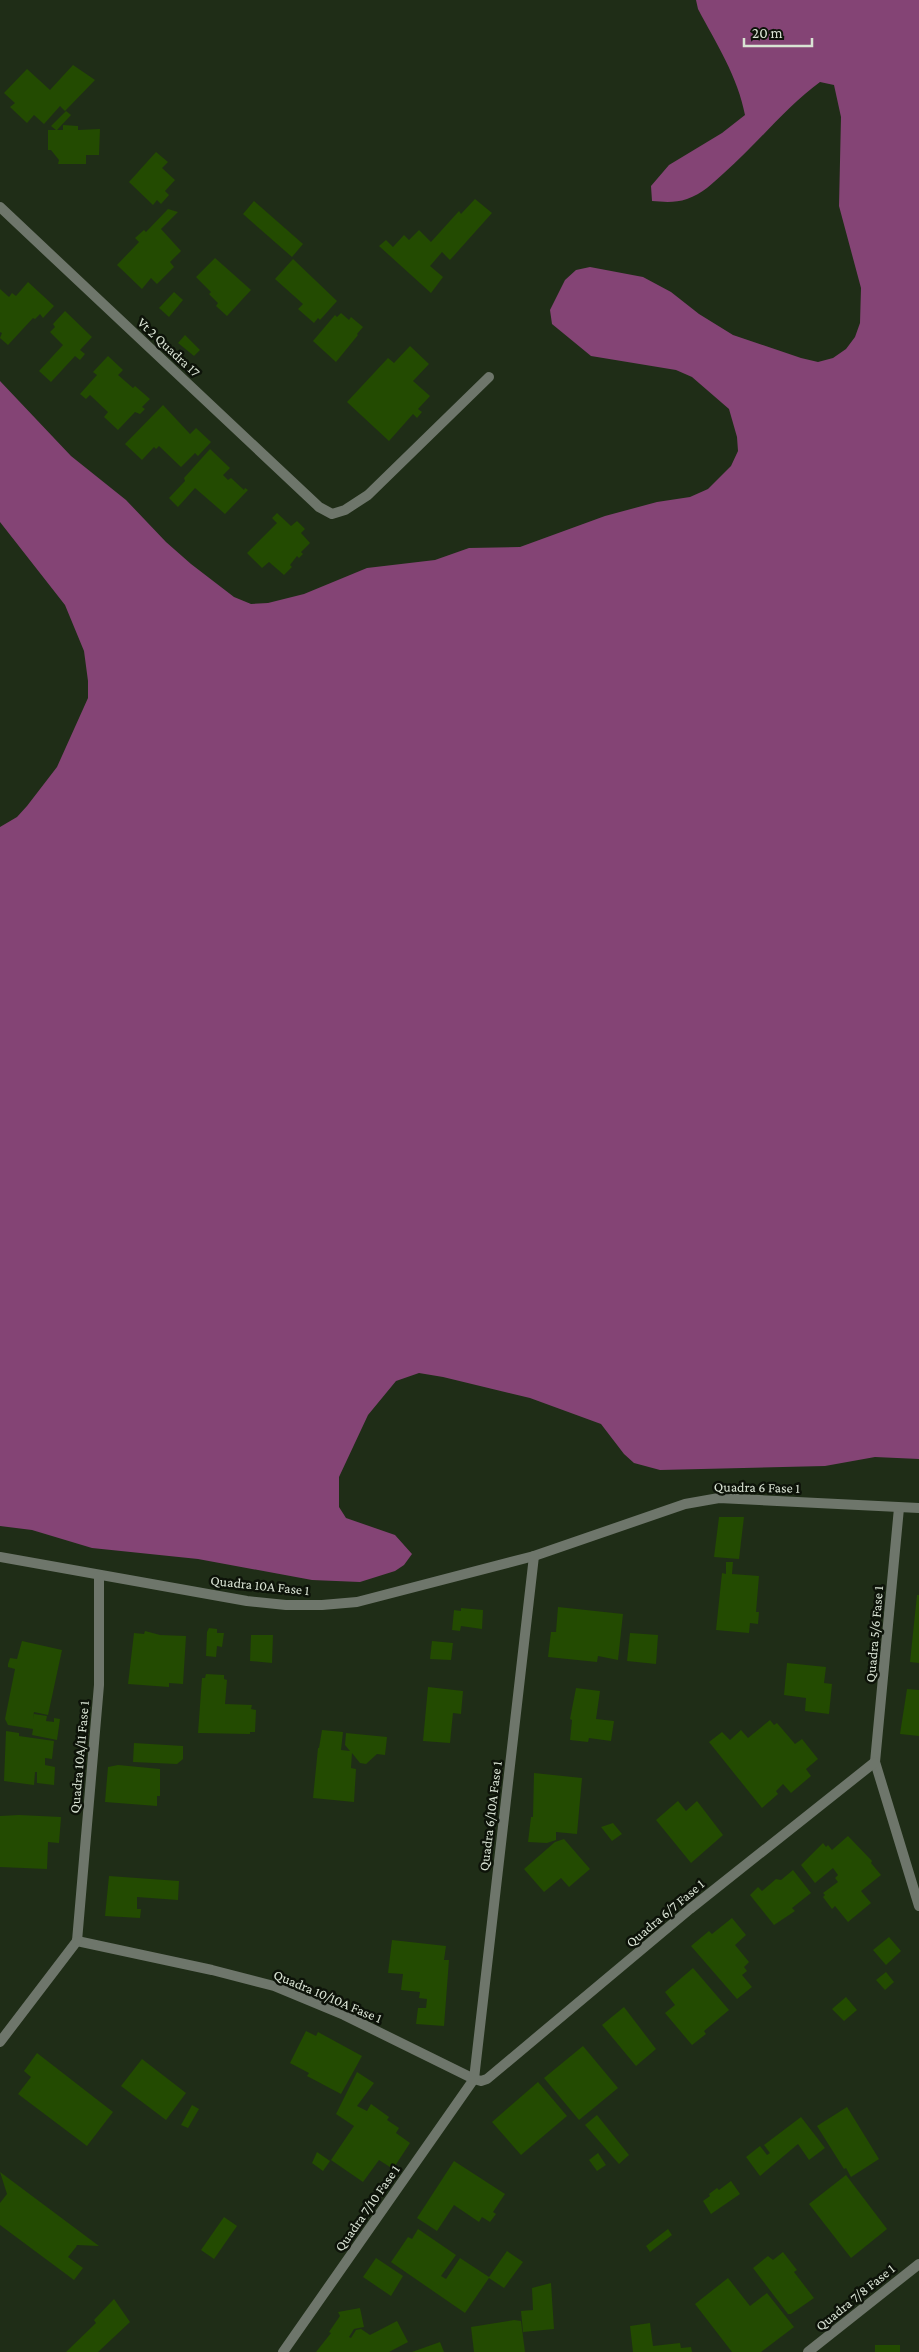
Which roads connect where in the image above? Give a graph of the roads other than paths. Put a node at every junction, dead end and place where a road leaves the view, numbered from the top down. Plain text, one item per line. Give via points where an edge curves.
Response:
1 (0, 207) edge
2 (489, 377) dead end
3 (899, 1508) junction
4 (919, 1508) edge
5 (534, 1556) junction
6 (0, 1557) edge
7 (99, 1576) junction
8 (875, 1762) junction
9 (919, 1906) edge
10 (77, 1941) junction
11 (0, 2042) edge
12 (474, 2079) junction
13 (919, 2264) edge
14 (283, 2352) edge
15 (808, 2352) edge

1 - 2 street, Vt 2 Quadra 17 via 319,506 332,514 368,496
3 - 4 street, Quadra 6 Fase 1
3 - 5 street, Quadra 6 Fase 1 via 718,1498 685,1504
3 - 8 street, Quadra 5/6 Fase 1
5 - 7 street, Quadra 10A Fase 1 via 374,1598 322,1605 247,1600
5 - 12 street, Quadra 6/10A Fase 1
6 - 7 street, Quadra 10A Fase 1
7 - 10 street, Quadra 10A/11 Fase 1 via 99,1685
8 - 9 street
8 - 12 street, Quadra 6/7 Fase 1 via 690,1909 492,2077 481,2081
10 - 11 street
10 - 12 street, Quadra 10/10A Fase 1 via 274,1986 344,2015
12 - 14 street, Quadra 7/10 Fase 1
13 - 15 street, Quadra 7/8 Fase 1

